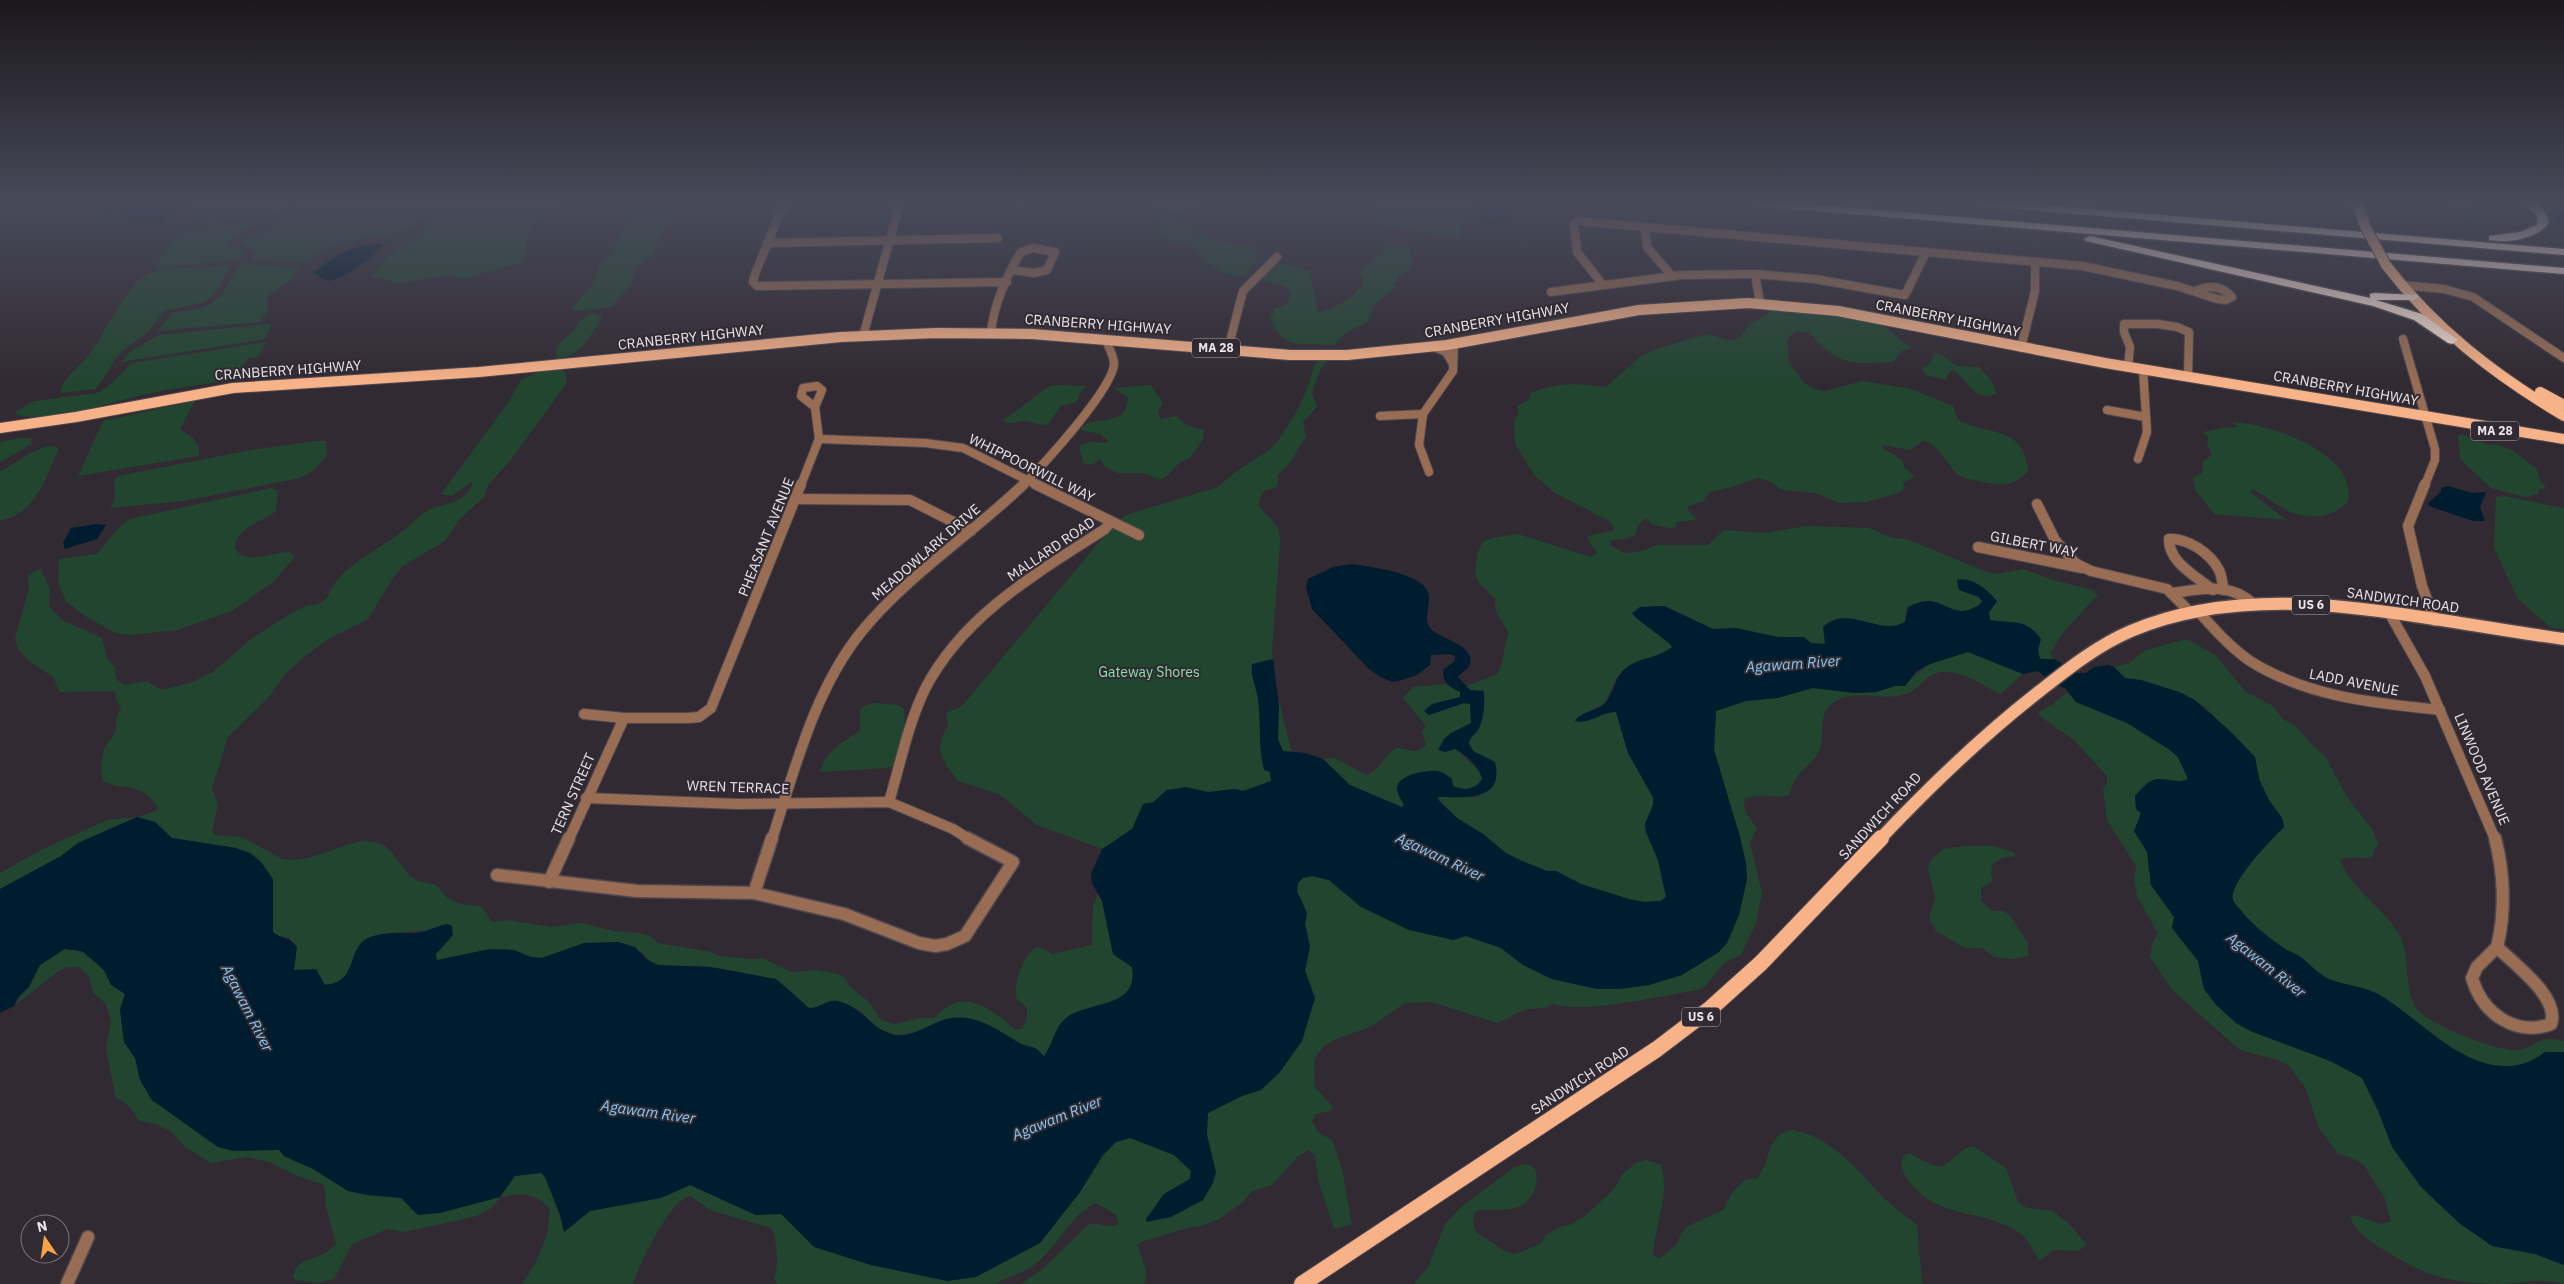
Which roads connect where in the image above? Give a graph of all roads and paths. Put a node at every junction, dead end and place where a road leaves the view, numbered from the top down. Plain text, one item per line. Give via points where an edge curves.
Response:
1 (2035, 262) edge
2 (759, 263) edge
3 (882, 263) edge
4 (1016, 263) edge
5 (1052, 263) edge
6 (1270, 263) edge
7 (1584, 263) edge
8 (1660, 263) edge
9 (1921, 263) edge
10 (2045, 263) edge
11 (2202, 263) edge
12 (2385, 263) edge
13 (2459, 263) edge
14 (1012, 270) junction
15 (2564, 272) edge
16 (1755, 274) junction
17 (1672, 276) junction
18 (1007, 282) junction
19 (876, 284) junction
20 (1603, 285) junction
21 (2402, 285) junction
22 (2326, 290) junction
23 (2195, 291) dead end
24 (1551, 292) dead end
25 (2413, 297) junction
26 (1760, 303) junction
27 (991, 333) junction
28 (863, 336) junction
29 (2403, 339) dead end
30 (1106, 340) junction
31 (2452, 340) junction
32 (1454, 344) junction
33 (1434, 347) junction
34 (2021, 348) junction
35 (1228, 349) junction
36 (2564, 358) edge
37 (1454, 364) junction
38 (2128, 367) junction
39 (2143, 369) junction
40 (2188, 377) junction
41 (815, 407) dead end
42 (2107, 410) dead end
43 (2561, 411) edge
44 (1423, 414) junction
45 (1380, 416) dead end
46 (2425, 416) junction
47 (2146, 417) junction
48 (0, 428) edge
49 (2539, 434) junction
50 (819, 439) junction
51 (2564, 439) edge
52 (2564, 448) edge
53 (2138, 459) dead end
54 (1429, 472) dead end
55 (1028, 480) junction
56 (796, 499) junction
57 (2037, 504) dead end
58 (1108, 520) junction
59 (970, 531) junction
60 (1139, 535) dead end
61 (1978, 547) dead end
62 (2084, 568) junction
63 (2213, 590) junction
64 (2224, 590) junction
65 (2173, 593) junction
66 (2254, 604) junction
67 (2195, 612) junction
68 (2390, 614) junction
69 (2434, 621) junction
70 (2564, 639) edge
71 (2440, 710) junction
72 (584, 714) dead end
73 (624, 718) junction
74 (586, 798) junction
75 (889, 802) junction
76 (784, 804) junction
77 (497, 875) dead end
78 (549, 882) junction
79 (754, 893) junction
80 (2497, 947) junction
81 (88, 1237) dead end
82 (67, 1284) edge
83 (1302, 1284) edge

1 - 34 street via 2035,291
2 - 19 street via 754,274 755,285 766,287
3 - 19 street
4 - 14 street
5 - 14 street via 1042,272
6 - 35 street via 1243,291
7 - 20 street
8 - 17 street
9 - 16 street via 1904,295 1820,280
10 - 23 street via 2088,267
11 - 22 highway
12 - 21 main road, bridge
13 - 15 highway
14 - 18 street
16 - 17 street
16 - 26 street
17 - 20 street
18 - 19 street
18 - 27 street via 991,323
19 - 28 street
20 - 24 street
21 - 25 main road
21 - 36 street via 2444,288 2473,297
22 - 25 highway via 2367,296
22 - 31 highway via 2411,314
25 - 31 main road via 2420,309
25 - 43 main road via 2495,364
26 - 32 main road, CRANBERRY HIGHWAY / MA 28 via 1633,311
26 - 34 main road, CRANBERRY HIGHWAY / MA 28 via 1838,312
27 - 28 main road, CRANBERRY HIGHWAY / MA 28
27 - 30 main road, CRANBERRY HIGHWAY / MA 28
28 - 48 main road, CRANBERRY HIGHWAY / MA 28 via 479,372 237,388
29 - 46 street
30 - 35 main road, CRANBERRY HIGHWAY / MA 28
30 - 55 street, MEADOWLARK DRIVE via 1114,362 1108,383
31 - 43 main road
32 - 33 main road, CRANBERRY HIGHWAY / MA 28
32 - 37 street
33 - 35 main road, CRANBERRY HIGHWAY / MA 28 via 1327,356
33 - 37 street via 1446,352
34 - 38 main road, CRANBERRY HIGHWAY / MA 28
37 - 44 street via 1453,371
38 - 39 main road, CRANBERRY HIGHWAY / MA 28
38 - 40 street via 2130,345 2124,324 2186,329 2189,334
39 - 40 main road, CRANBERRY HIGHWAY / MA 28
39 - 47 street
40 - 46 main road, CRANBERRY HIGHWAY / MA 28
41 - 50 street, PHEASANT AVENUE
42 - 47 street
43 - 49 main road via 2563,427 2554,433
44 - 45 street
44 - 54 street via 1419,445
46 - 49 main road, CRANBERRY HIGHWAY / MA 28
46 - 52 main road, CRANBERRY HIGHWAY / MA 28
46 - 69 street via 2435,460 2408,526
47 - 53 street via 2146,438
49 - 51 main road, CRANBERRY HIGHWAY / MA 28
50 - 55 street, WHIPPOORWILL WAY via 918,442 958,447
50 - 56 street, PHEASANT AVENUE
55 - 58 street, WHIPPOORWILL WAY
55 - 59 street, MEADOWLARK DRIVE
56 - 59 street via 907,499
56 - 73 street, PHEASANT AVENUE via 711,708 699,717
57 - 62 street via 2059,546
58 - 60 street, WHIPPOORWILL WAY
58 - 75 street, MALLARD ROAD via 1105,529 1014,589 954,646 930,680 920,701
59 - 76 street, MEADOWLARK DRIVE via 886,604 850,648 824,690
61 - 62 street, GILBERT WAY
62 - 65 street, GILBERT WAY via 2162,586
63 - 64 street
63 - 64 street via 2181,564 2169,548 2169,539 2176,538 2210,559 2220,571
63 - 65 street
64 - 66 street via 2240,592
65 - 67 street, LADD AVENUE
66 - 67 main road, SANDWICH ROAD / US 6
66 - 68 main road, SANDWICH ROAD / US 6 via 2318,606
67 - 71 street, LADD AVENUE via 2242,654 2299,686 2343,697
67 - 83 main road, SANDWICH ROAD / US 6 via 2120,636 2048,684 1974,742 1770,955 1702,1016
68 - 69 main road, SANDWICH ROAD / US 6
68 - 71 street, LINWOOD AVENUE via 2410,645
69 - 70 main road, SANDWICH ROAD / US 6
71 - 80 street, LINWOOD AVENUE via 2497,844 2501,918
72 - 73 street, PHEASANT AVENUE
73 - 74 street, TERN STREET
74 - 76 street, WREN TERRACE
74 - 78 street, TERN STREET
75 - 76 street, WREN TERRACE
75 - 79 street via 945,825 993,854 1013,862 965,936 943,945 926,945 844,914
76 - 79 street, MEADOWLARK DRIVE
77 - 78 street
78 - 79 street via 672,893
80 - 80 street via 2477,967 2472,978 2484,1004 2513,1026 2532,1029 2551,1024 2554,1015 2546,996
81 - 82 street

